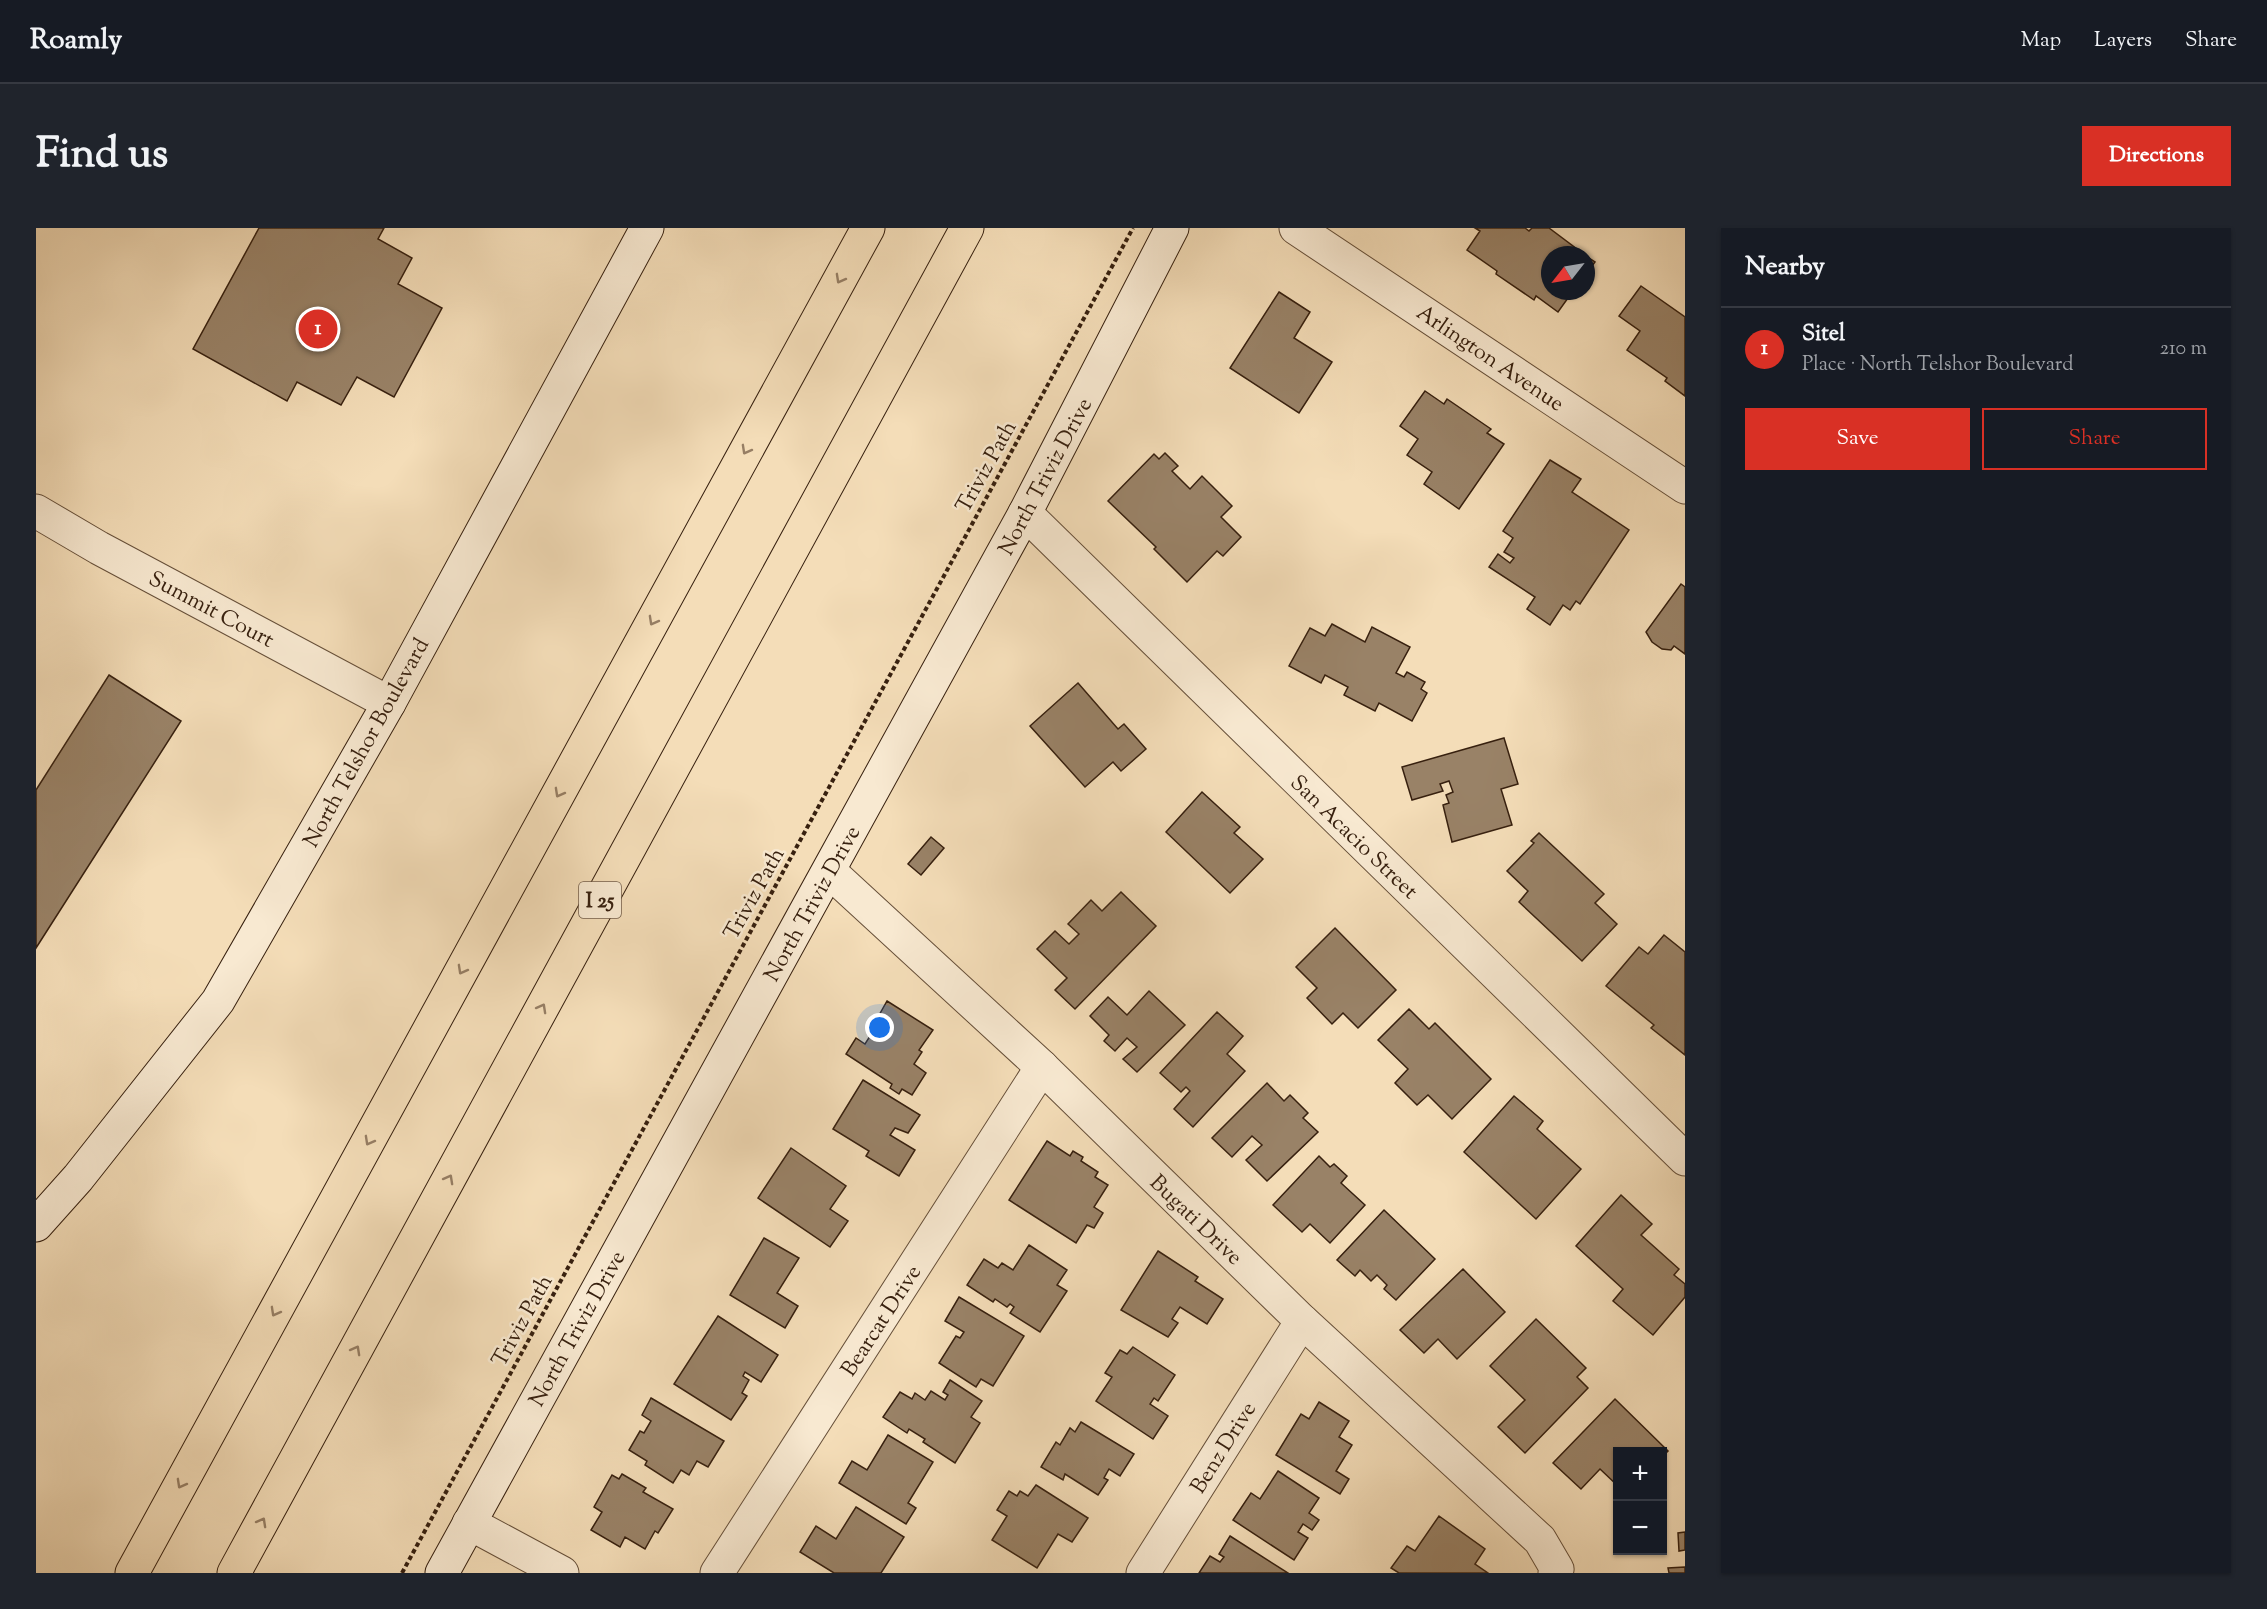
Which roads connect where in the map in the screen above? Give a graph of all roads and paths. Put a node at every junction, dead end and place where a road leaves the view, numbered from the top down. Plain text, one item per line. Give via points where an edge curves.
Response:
1 (647, 228) edge
2 (868, 228) edge
3 (967, 228) edge
4 (1133, 228) edge
5 (1172, 228) edge
6 (1296, 228) edge
7 (1685, 487) edge
8 (36, 511) edge
9 (1025, 513) junction
10 (389, 703) junction
11 (829, 871) junction
12 (1042, 1067) junction
13 (1685, 1159) edge
14 (36, 1225) edge
15 (1302, 1322) junction
16 (469, 1522) junction
17 (132, 1573) edge
18 (234, 1573) edge
19 (402, 1573) edge
20 (442, 1573) edge
21 (562, 1573) edge
22 (717, 1573) edge
23 (1143, 1573) edge
24 (1555, 1573) edge

1 - 10 street, North Telshor Boulevard
2 -> 17 highway
18 -> 3 highway, I 25
4 - 19 path, Triviz Path
5 - 9 street, North Triviz Drive
6 - 7 street, Arlington Avenue
8 - 10 street, Summit Court
9 - 11 street, North Triviz Drive
9 - 13 street, San Acacio Street
10 - 14 street, North Telshor Boulevard via 218,1000 78,1178
11 - 12 street, Bugati Drive
11 - 16 street, North Triviz Drive
12 - 15 street, Bugati Drive
12 - 22 street, Bearcat Drive
15 - 23 street, Benz Drive
15 - 24 street, Bugati Drive via 1540,1540 1557,1569
16 - 20 street, North Triviz Drive
16 - 21 street

